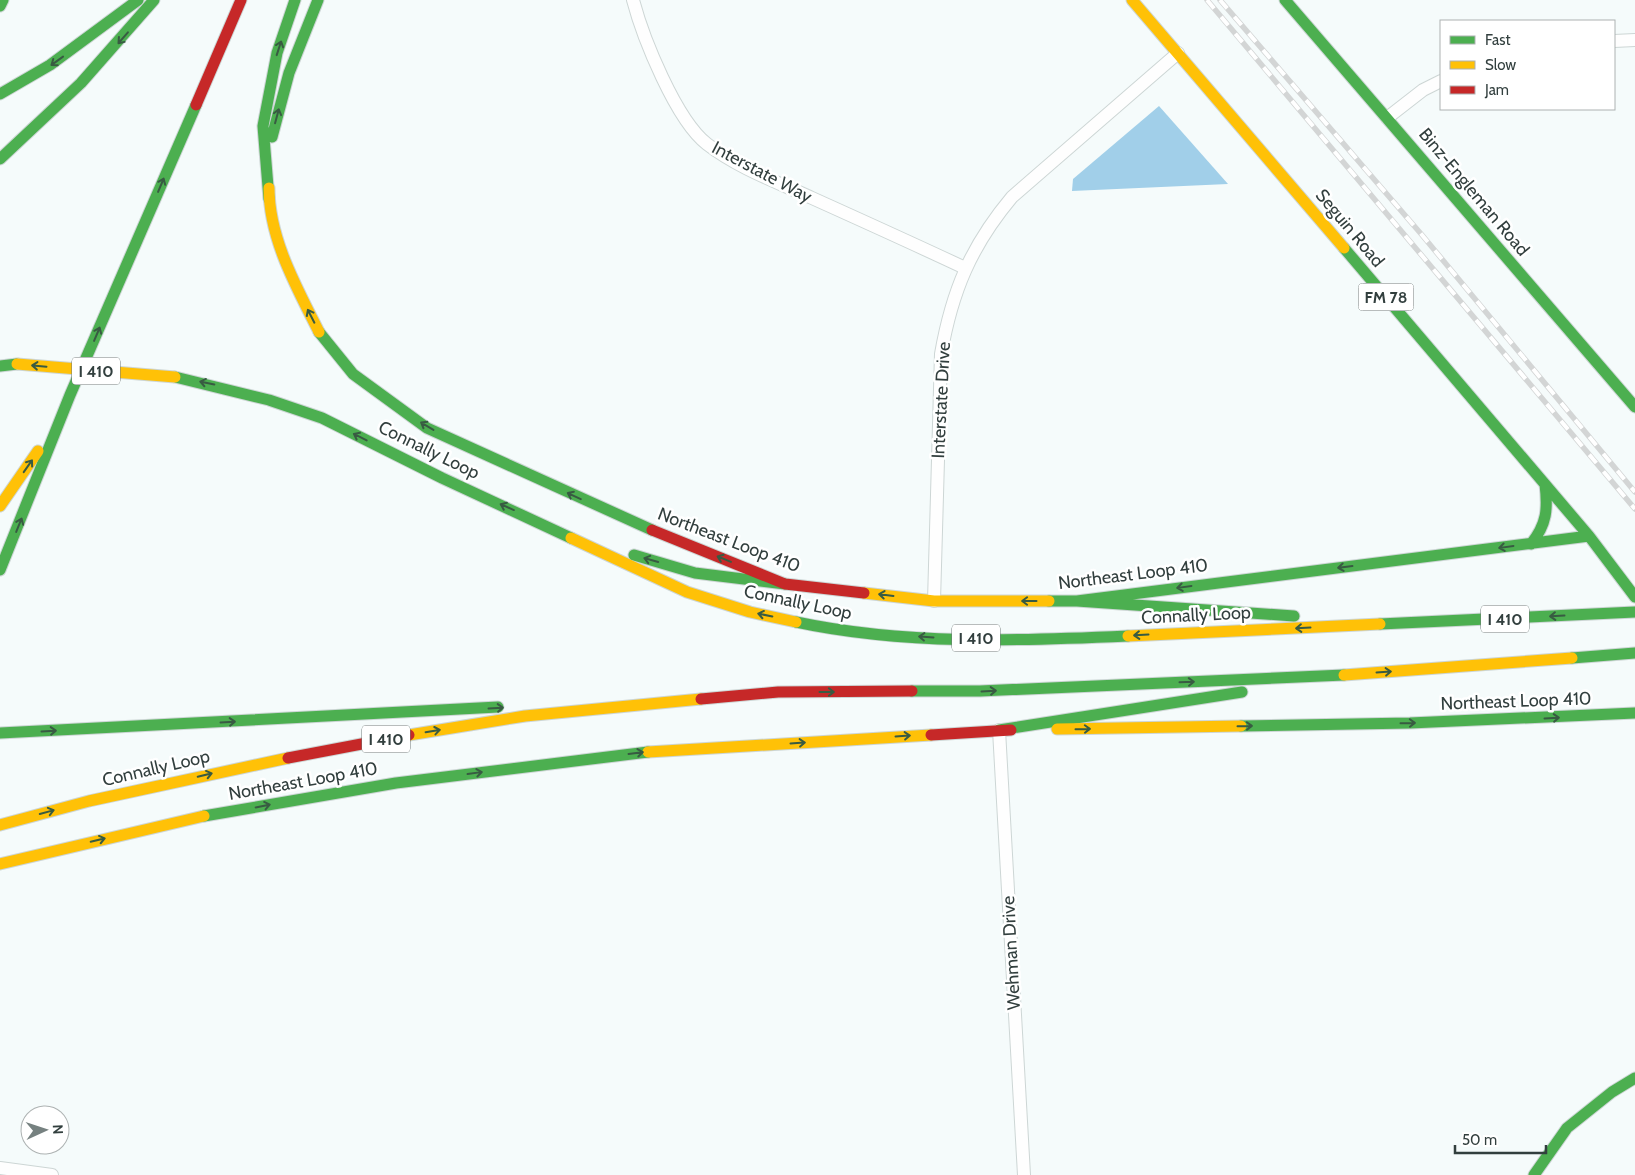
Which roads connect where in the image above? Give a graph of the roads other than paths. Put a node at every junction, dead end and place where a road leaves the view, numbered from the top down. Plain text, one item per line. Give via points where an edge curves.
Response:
1 (3, 0) edge
2 (138, 0) edge
3 (154, 0) edge
4 (241, 0) edge
5 (254, 0) edge
6 (296, 0) edge
7 (318, 0) edge
8 (633, 0) edge
9 (1132, 0) edge
10 (1285, 0) edge
11 (0, 6) edge
12 (1635, 40) edge
13 (1615, 41) edge
14 (1178, 53) junction
15 (209, 74) junction
16 (1440, 81) edge
17 (0, 94) edge
18 (1387, 118) junction
19 (0, 159) edge
20 (269, 199) junction
21 (965, 268) junction
22 (0, 362) edge
23 (17, 364) junction
24 (0, 366) edge
25 (70, 395) junction
26 (1635, 407) edge
27 (1545, 484) junction
28 (0, 506) edge
29 (566, 536) junction
30 (1589, 536) junction
31 (1531, 544) junction
32 (0, 570) edge
33 (785, 584) junction
34 (1635, 597) edge
35 (934, 601) junction
36 (1077, 602) junction
37 (1635, 612) edge
38 (1404, 624) junction
39 (1632, 653) edge
40 (1351, 674) junction
41 (778, 692) junction
42 (1635, 714) edge
43 (999, 730) junction
44 (0, 733) edge
45 (0, 825) edge
46 (0, 864) edge
47 (1635, 1078) edge
48 (0, 1168) edge
49 (52, 1175) edge
50 (1024, 1175) edge
51 (1534, 1175) edge

1 - 11 main road
2 -> 17 main road via 50,65
3 -> 19 main road via 85,80 36,129
4 - 15 main road
5 - 15 main road
20 -> 6 main road via 263,126 277,53
20 -> 7 main road, Northeast Loop 410 via 270,144 276,117 289,73
8 - 21 street, Interstate Way via 657,67 673,97 706,143 760,175
9 - 14 main road, Seguin Road / FM 78
10 - 18 main road, Binz-Engleman Road
12 - 13 street
14 - 21 street, Interstate Drive via 1012,197 983,235
14 - 27 main road, Seguin Road / FM 78
25 -> 15 main road
16 - 18 street
18 - 26 main road, Binz-Engleman Road
33 -> 20 main road, Northeast Loop 410 via 617,516 427,428 353,374 320,332 293,280
21 - 35 street, Interstate Drive via 946,326 941,354
22 - 23 main road
23 - 24 main road, Connally Loop / I 410
29 -> 23 main road, Connally Loop / I 410, bridge via 322,418 269,400 175,377
28 -> 25 main road via 42,446
32 -> 25 main road
27 - 30 main road, Seguin Road / FM 78
27 - 31 main road via 1548,518
33 -> 29 main road via 695,573
38 -> 29 main road, Connally Loop / I 410 via 957,639 843,632 750,612 686,592
30 - 31 main road, Northeast Loop 410
30 - 34 main road, Seguin Road / FM 78
31 -> 36 main road, Northeast Loop 410
35 -> 33 main road, Northeast Loop 410
36 -> 35 main road, Northeast Loop 410
36 - 38 main road
37 -> 38 main road, Connally Loop / I 410
40 -> 39 main road, Connally Loop / I 410
41 -> 40 main road, Connally Loop / I 410 via 980,691
40 - 43 main road
44 -> 41 main road
45 -> 41 main road, Connally Loop / I 410 via 89,801 351,744 525,716
43 -> 42 main road, Northeast Loop 410 via 1410,723
46 -> 43 main road, Northeast Loop 410 via 194,818 405,782 655,751
43 - 50 street, Wehman Drive
47 - 51 main road via 1571,1124
48 - 49 street

